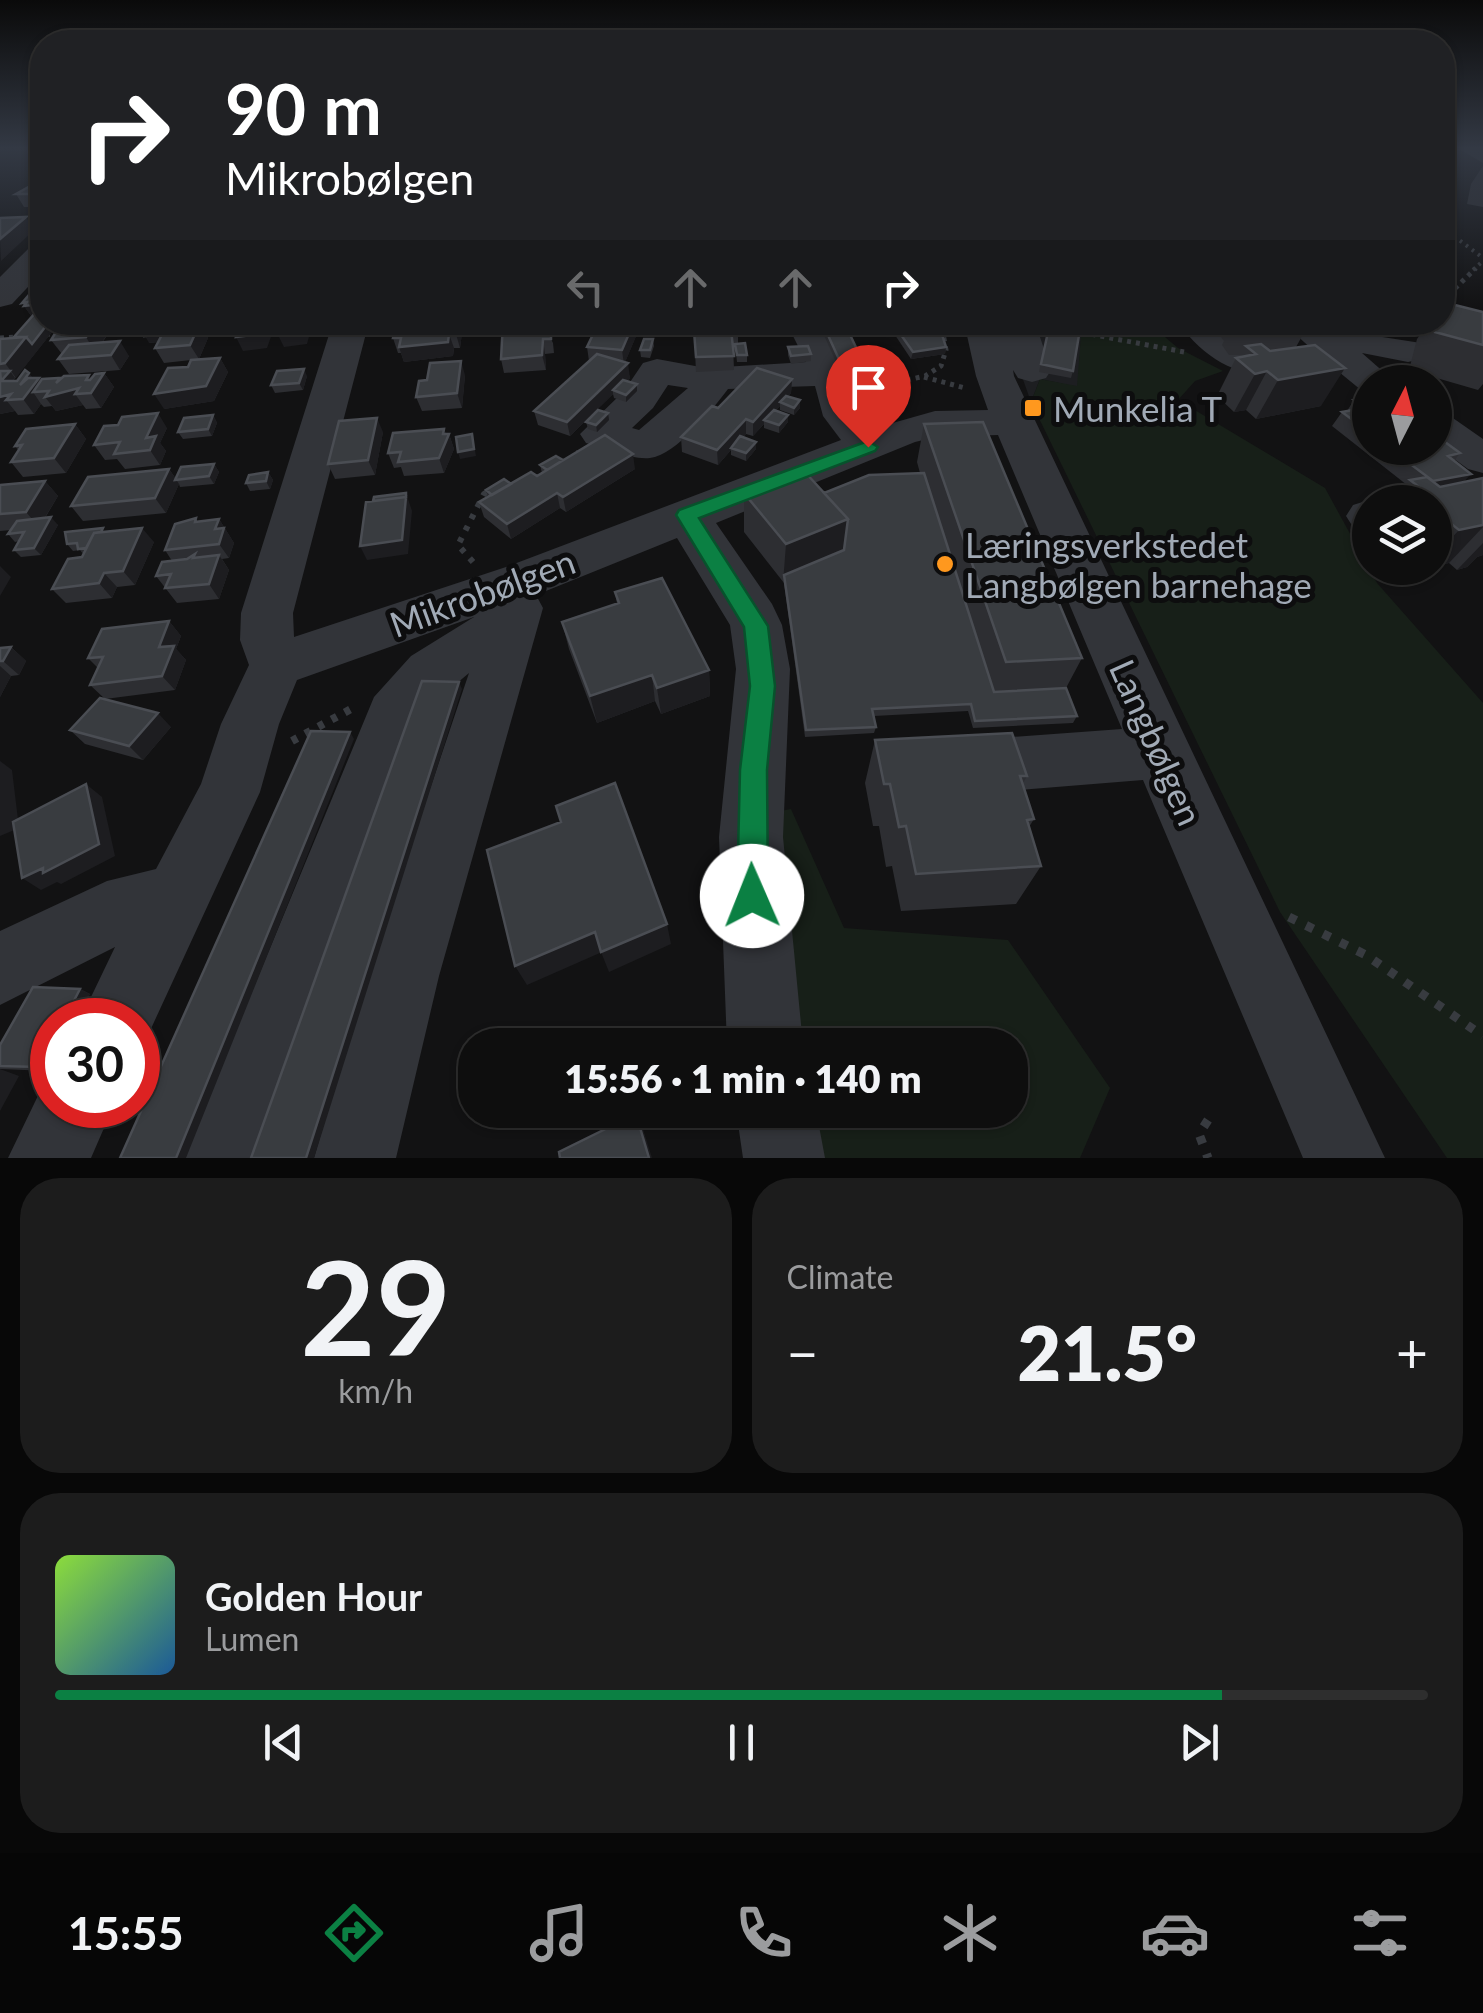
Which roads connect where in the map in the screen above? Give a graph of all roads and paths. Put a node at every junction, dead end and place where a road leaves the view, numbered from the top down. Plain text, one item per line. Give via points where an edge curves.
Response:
1 (1455, 237) edge
2 (1483, 260) edge
3 (30, 266) edge
4 (1455, 288) edge
5 (0, 297) edge
6 (347, 335) edge
7 (811, 335) edge
8 (944, 335) edge
9 (985, 335) edge
10 (1022, 335) edge
11 (1110, 335) edge
12 (1205, 335) edge
13 (23, 336) edge
14 (0, 338) edge
15 (1320, 340) edge
16 (1408, 350) dead end
17 (1353, 365) edge
18 (1032, 370) dead end
19 (831, 374) junction
20 (923, 377) junction
21 (716, 379) dead end
22 (898, 382) dead end
23 (966, 389) dead end
24 (1014, 422) junction
25 (1454, 426) edge
26 (868, 447) junction
27 (1483, 458) edge
28 (505, 482) edge
29 (686, 515) junction
30 (510, 596) junction
31 (276, 665) junction
32 (356, 706) dead end
33 (281, 748) dead end
34 (1160, 752) junction
35 (920, 771) edge
36 (176, 901) junction
37 (1273, 911) dead end
38 (0, 968) edge
39 (128, 998) edge
40 (765, 1028) edge
41 (1483, 1036) edge
42 (1208, 1120) dead end
43 (64, 1128) edge
44 (779, 1128) edge
45 (49, 1158) edge
46 (224, 1158) edge
47 (355, 1158) edge
48 (784, 1158) edge
49 (1208, 1158) edge
50 (1344, 1158) edge

1 - 2 path
2 - 4 path
3 - 5 street
6 - 31 street via 267,613
7 - 19 street
8 - 20 path via 948,356
9 - 24 street, Langbølgen
10 - 18 street
11 - 12 path via 1177,353
12 - 15 street via 1241,362 1264,364
13 - 14 path
15 - 16 street
15 - 17 street
19 - 21 street
19 - 26 street via 844,416
20 - 22 path
20 - 23 path
24 - 26 street, Mikrobølgen via 935,424
24 - 34 street, Langbølgen
25 - 27 street
26 - 29 street, Mikrobølgen
28 - 30 path via 484,494 458,545
29 - 30 street, Mikrobølgen
29 - 40 street via 756,626 781,687 752,838
30 - 31 street, Mikrobølgen
30 - 46 street via 402,699
30 - 47 street
31 - 36 street via 229,792
32 - 33 path
34 - 35 street
34 - 50 street, Langbølgen
36 - 38 street via 111,913
36 - 39 street
37 - 41 path via 1354,947
42 - 49 path via 1199,1134
43 - 45 street
44 - 48 street

